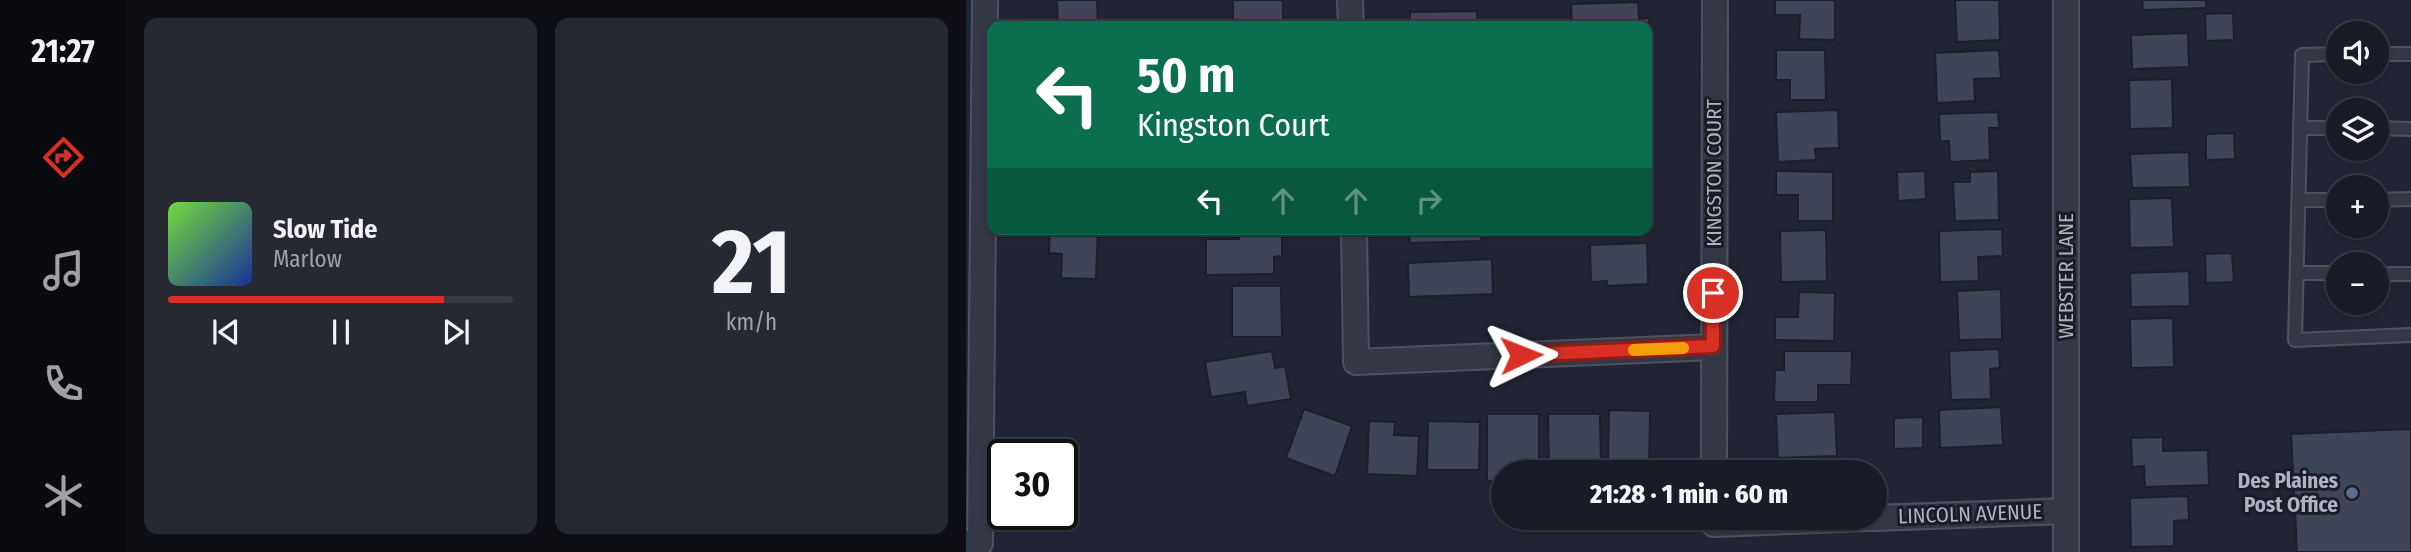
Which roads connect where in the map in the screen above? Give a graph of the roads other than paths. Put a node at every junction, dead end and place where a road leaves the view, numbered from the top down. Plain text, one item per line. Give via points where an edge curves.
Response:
1 (985, 0) edge
2 (1350, 0) edge
3 (1715, 0) edge
4 (2066, 0) edge
5 (1350, 21) edge
6 (2326, 54) edge
7 (2389, 54) edge
8 (2411, 54) edge
9 (2300, 128) junction
10 (2326, 128) edge
11 (2389, 128) edge
12 (2411, 128) edge
13 (2411, 199) edge
14 (2298, 200) junction
15 (2326, 200) edge
16 (2389, 200) edge
17 (1354, 235) edge
18 (2297, 273) junction
19 (2326, 273) edge
20 (2389, 274) edge
21 (2411, 274) edge
22 (2411, 335) edge
23 (1713, 346) junction
24 (1714, 460) edge
25 (2066, 511) junction
26 (1887, 518) edge
27 (973, 543) edge
28 (2066, 552) edge

1 - 27 street
2 - 5 street
3 - 23 street, KINGSTON COURT
4 - 25 street, WEBSTER LANE
6 - 9 lane via 2302,55
7 - 8 lane
9 - 10 lane
9 - 14 lane
11 - 12 lane
13 - 16 lane
14 - 15 lane
14 - 18 lane
17 - 23 street via 1356,362
18 - 19 lane
18 - 22 lane via 2295,340
20 - 21 lane
23 - 24 street, KINGSTON COURT
25 - 26 street, LINCOLN AVENUE
25 - 28 street, WEBSTER LANE

